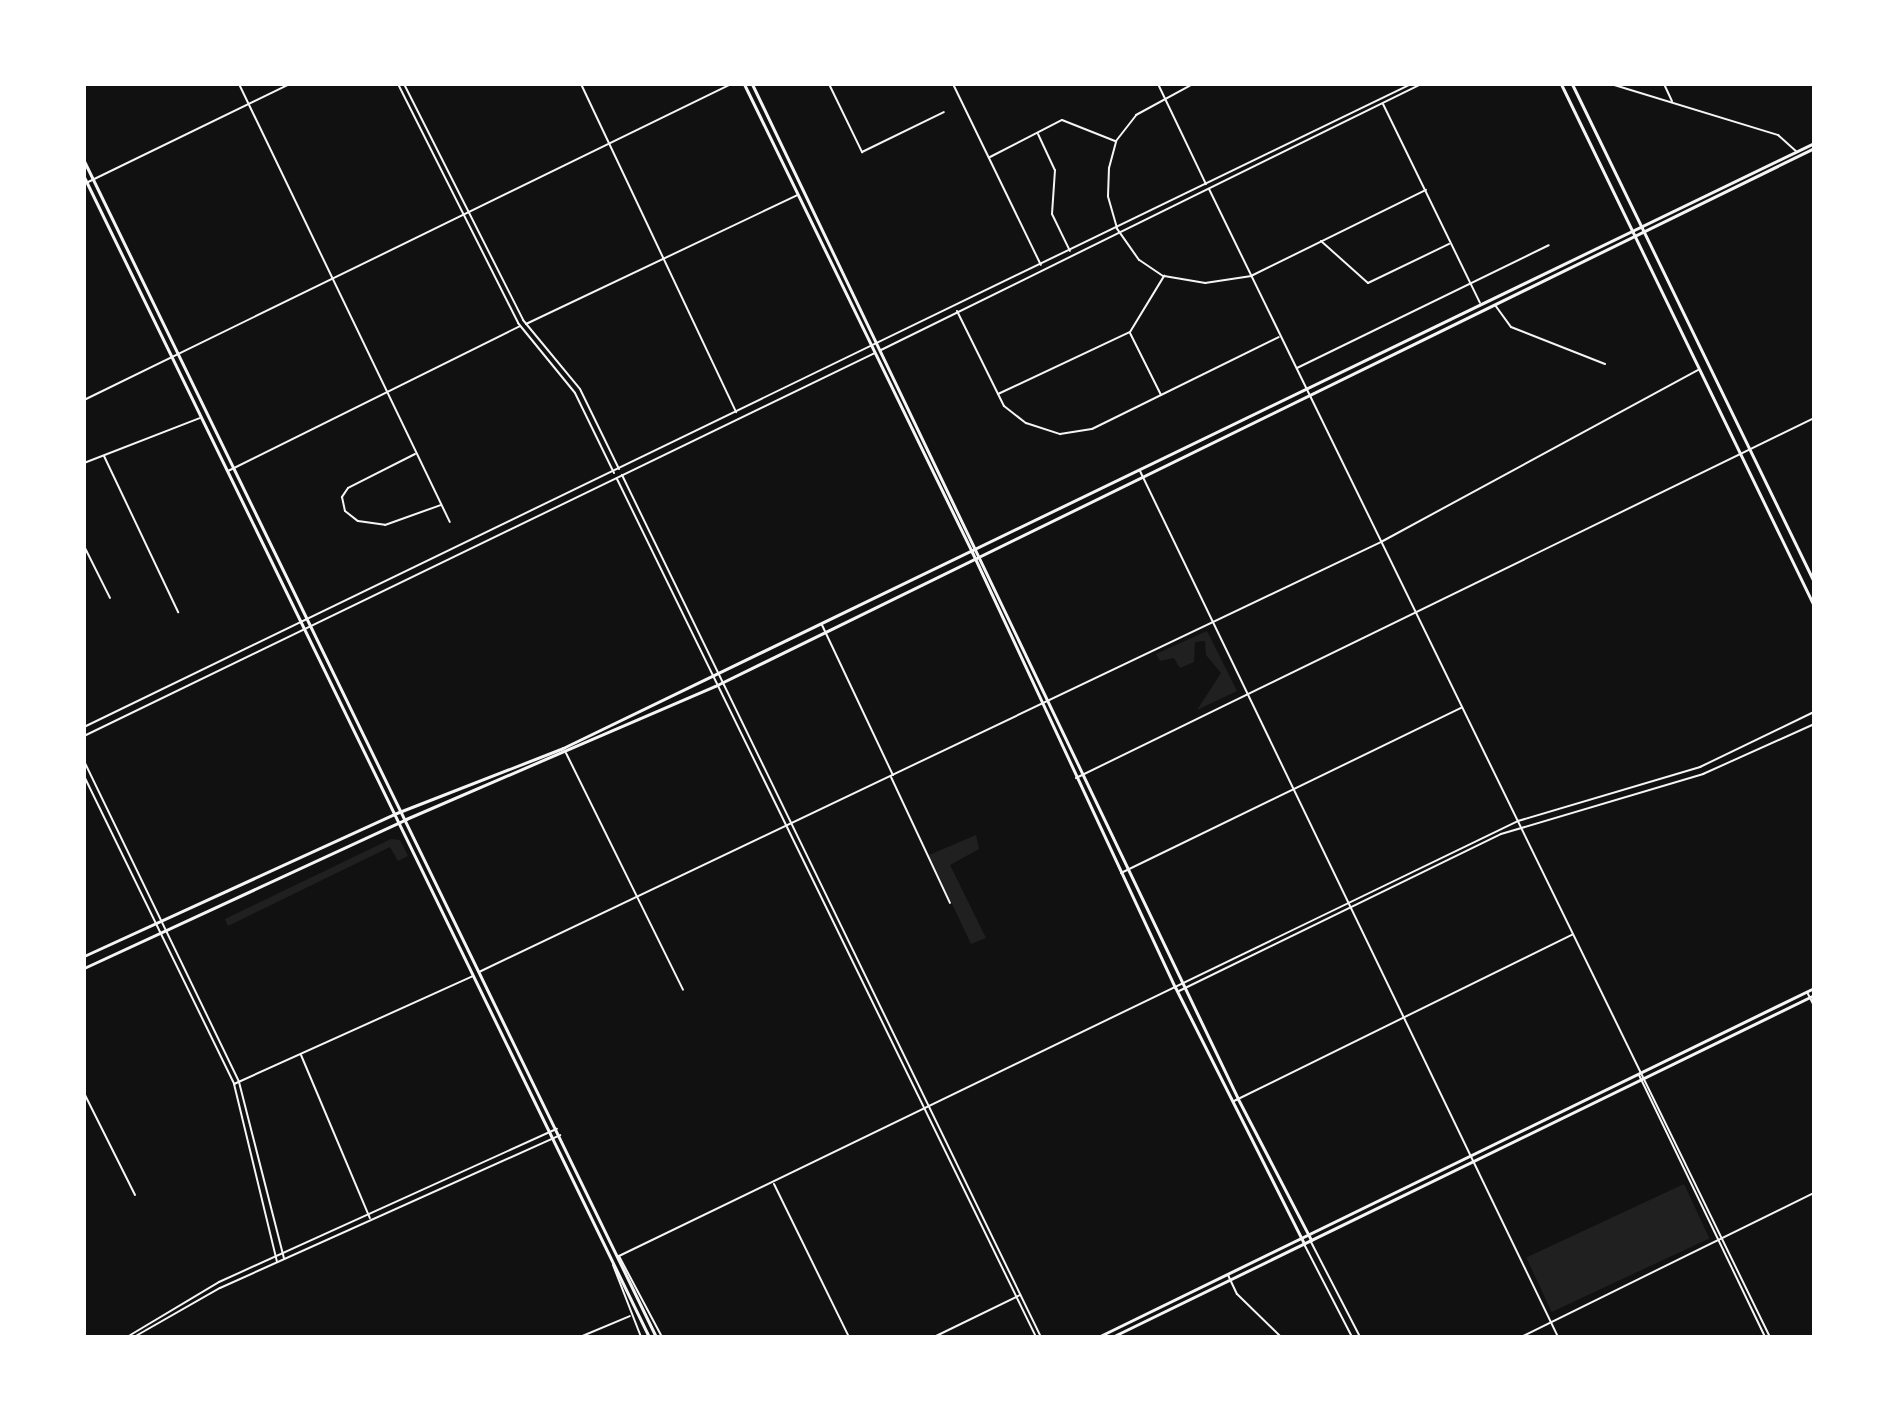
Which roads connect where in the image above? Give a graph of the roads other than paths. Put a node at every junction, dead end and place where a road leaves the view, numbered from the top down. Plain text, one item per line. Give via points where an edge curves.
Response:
1 (239, 84) edge
2 (290, 84) edge
3 (406, 84) edge
4 (581, 84) edge
5 (731, 84) edge
6 (744, 84) edge
7 (752, 84) edge
8 (829, 84) edge
9 (953, 84) edge
10 (1158, 84) edge
11 (1193, 84) edge
12 (1411, 84) edge
13 (1421, 84) edge
14 (1561, 84) edge
15 (1572, 84) edge
16 (1611, 84) edge
17 (1664, 84) edge
18 (399, 86) edge
19 (1164, 98) junction
20 (1381, 101) junction
21 (249, 103) junction
22 (1673, 104) junction
23 (944, 112) dead end
24 (1037, 133) junction
25 (1116, 141) junction
26 (611, 144) junction
27 (1814, 146) edge
28 (1796, 152) junction
29 (989, 157) junction
30 (84, 161) edge
31 (84, 177) edge
32 (92, 180) junction
33 (85, 183) edge
34 (1208, 187) junction
35 (1426, 190) junction
36 (798, 195) junction
37 (469, 210) junction
38 (463, 213) junction
39 (1642, 229) junction
40 (1118, 230) junction
41 (1634, 233) junction
42 (1320, 240) junction
43 (1451, 243) junction
44 (1549, 245) dead end
45 (1070, 251) junction
46 (667, 259) junction
47 (1042, 268) junction
48 (1164, 276) junction
49 (1251, 276) junction
50 (331, 277) junction
51 (1471, 283) junction
52 (1494, 304) junction
53 (1481, 305) junction
54 (957, 311) junction
55 (526, 324) junction
56 (520, 326) junction
57 (1130, 332) junction
58 (1280, 336) junction
59 (879, 343) junction
60 (872, 347) junction
61 (881, 350) junction
62 (874, 353) junction
63 (179, 355) junction
64 (172, 359) junction
65 (1605, 364) dead end
66 (1296, 368) junction
67 (1700, 368) junction
68 (1306, 390) junction
69 (391, 393) junction
70 (998, 394) junction
71 (1161, 395) junction
72 (1309, 396) junction
73 (84, 400) edge
74 (738, 414) junction
75 (201, 417) junction
76 (1814, 418) edge
77 (1750, 450) junction
78 (416, 453) junction
79 (1742, 453) junction
80 (104, 456) junction
81 (84, 463) edge
82 (235, 468) junction
83 (227, 472) junction
84 (621, 472) junction
85 (614, 473) junction
86 (1142, 473) junction
87 (616, 477) junction
88 (441, 505) junction
89 (450, 522) dead end
90 (1381, 542) junction
91 (84, 546) edge
92 (979, 549) junction
93 (972, 552) junction
94 (981, 555) junction
95 (975, 559) junction
96 (1814, 582) edge
97 (110, 598) dead end
98 (1814, 606) edge
99 (1414, 611) junction
100 (178, 612) dead end
101 (309, 619) junction
102 (1213, 623) junction
103 (301, 624) junction
104 (821, 624) junction
105 (312, 625) junction
106 (304, 631) junction
107 (824, 631) junction
108 (718, 675) junction
109 (711, 678) junction
110 (722, 683) junction
111 (715, 686) junction
112 (1247, 694) junction
113 (1047, 701) junction
114 (1040, 704) junction
115 (1462, 707) junction
116 (1814, 712) edge
117 (1814, 724) edge
118 (84, 727) edge
119 (84, 736) edge
120 (563, 748) junction
121 (566, 755) junction
122 (84, 761) edge
123 (1082, 775) junction
124 (84, 776) edge
125 (892, 776) junction
126 (1076, 778) junction
127 (1293, 789) junction
128 (402, 811) junction
129 (394, 814) junction
130 (406, 819) junction
131 (1518, 821) junction
132 (398, 823) junction
133 (792, 823) junction
134 (787, 826) junction
135 (1521, 827) junction
136 (1128, 870) junction
137 (1121, 873) junction
138 (636, 895) junction
139 (950, 903) dead end
140 (1350, 905) junction
141 (161, 920) junction
142 (155, 921) junction
143 (166, 931) junction
144 (161, 933) junction
145 (1572, 935) junction
146 (84, 956) edge
147 (84, 968) edge
148 (481, 971) junction
149 (473, 976) junction
150 (1184, 986) junction
151 (1814, 988) edge
152 (1176, 989) junction
153 (683, 990) dead end
154 (1807, 991) junction
155 (1812, 996) edge
156 (1814, 1006) edge
157 (1403, 1019) junction
158 (301, 1055) junction
159 (1639, 1074) junction
160 (1641, 1080) junction
161 (239, 1082) junction
162 (234, 1084) junction
163 (84, 1093) edge
164 (1238, 1099) junction
165 (1232, 1102) junction
166 (930, 1105) junction
167 (924, 1108) junction
168 (557, 1129) junction
169 (549, 1132) junction
170 (560, 1135) junction
171 (552, 1139) junction
172 (1471, 1158) junction
173 (773, 1181) junction
174 (1814, 1193) edge
175 (135, 1195) dead end
176 (368, 1215) junction
177 (370, 1219) junction
178 (1306, 1236) junction
179 (1722, 1238) junction
180 (1311, 1240) junction
181 (1717, 1240) junction
182 (1303, 1241) junction
183 (282, 1254) junction
184 (275, 1256) junction
185 (619, 1256) junction
186 (284, 1258) junction
187 (611, 1259) junction
188 (277, 1262) junction
189 (1228, 1273) junction
190 (1230, 1279) junction
191 (1021, 1295) junction
192 (1016, 1297) junction
193 (630, 1316) junction
194 (1551, 1322) junction
195 (127, 1337) edge
196 (134, 1337) edge
197 (580, 1337) edge
198 (641, 1337) edge
199 (649, 1337) edge
200 (659, 1337) edge
201 (849, 1337) edge
202 (934, 1337) edge
203 (1036, 1337) edge
204 (1041, 1337) edge
205 (1098, 1337) edge
206 (1112, 1337) edge
207 (1281, 1337) edge
208 (1352, 1337) edge
209 (1360, 1337) edge
210 (1521, 1337) edge
211 (1558, 1337) edge
212 (1768, 1337) edge

1 - 21 street
2 - 21 street
3 - 18 street
3 - 37 street
4 - 26 street
5 - 26 street
6 - 36 main road
7 - 59 main road
8 - 23 street via 862,152
9 - 29 street
10 - 19 street
11 - 19 street
12 - 20 street
13 - 20 street
14 - 41 main road
15 - 39 main road
16 - 22 street
17 - 22 street
18 - 38 street
19 - 25 street via 1136,115
19 - 34 street
20 - 34 street
20 - 35 street
21 - 32 street
21 - 50 street
22 - 28 street via 1778,135
24 - 25 street via 1062,120
24 - 29 street
24 - 45 street via 1055,170 1052,214
25 - 40 street via 1108,196
26 - 37 street
26 - 46 street
27 - 28 main road
27 - 39 main road
28 - 39 main road
29 - 47 street
30 - 32 main road
31 - 33 main road
32 - 33 street
32 - 63 main road
33 - 64 main road
34 - 40 street
34 - 49 street
35 - 42 street
35 - 43 street
36 - 46 street
36 - 60 main road
37 - 38 street
37 - 55 street
38 - 50 street
38 - 56 street
39 - 41 main road
39 - 77 main road
40 - 45 street
40 - 47 street
40 - 48 street via 1139,260
41 - 52 main road
41 - 53 main road
41 - 67 main road
42 - 43 street via 1368,283
42 - 49 street
43 - 51 street
44 - 51 street
45 - 47 street
46 - 55 street
46 - 74 street
47 - 54 street
47 - 59 street
48 - 49 street via 1205,283
48 - 57 street
49 - 58 street
50 - 63 street
50 - 69 street
51 - 53 street
51 - 66 street
52 - 65 street via 1511,327
52 - 72 main road
53 - 68 main road
54 - 61 street
54 - 70 street
55 - 56 street
55 - 84 street via 580,389
56 - 69 street
56 - 85 street via 575,393
57 - 70 street
57 - 71 street
58 - 66 street
58 - 71 street
59 - 60 street
59 - 61 main road
60 - 62 main road
60 - 74 street
61 - 62 street
61 - 92 main road
62 - 74 street
62 - 93 main road
63 - 64 street
63 - 82 main road
64 - 73 street
64 - 75 main road
66 - 68 street
67 - 79 main road
67 - 90 street
68 - 72 street
68 - 86 main road
69 - 78 street
69 - 82 street
70 - 71 street via 1015,417 1060,434 1092,429
72 - 86 main road
72 - 90 street
74 - 84 street
75 - 80 street
75 - 83 main road
76 - 77 street
77 - 79 street
77 - 96 main road
78 - 88 street
78 - 88 street via 348,488 342,497 345,511 358,521 385,525
79 - 98 main road
79 - 99 street
80 - 81 street
80 - 100 street
82 - 83 street
82 - 101 main road
83 - 103 main road
84 - 85 street
84 - 87 street
84 - 108 street
85 - 87 street
85 - 101 street
86 - 92 main road
86 - 94 main road
86 - 102 street
87 - 105 street
87 - 109 street
88 - 89 street
90 - 99 street
90 - 102 street
91 - 97 street
92 - 93 main road
92 - 94 main road
93 - 95 main road
93 - 104 main road
94 - 95 main road
94 - 113 main road
95 - 107 main road
95 - 114 main road
99 - 112 street
99 - 115 street
101 - 103 street
101 - 105 main road
102 - 112 street
102 - 113 street
103 - 106 main road
103 - 118 street
104 - 107 street
104 - 108 main road
105 - 106 street
105 - 128 main road
106 - 119 street
106 - 129 main road
107 - 110 main road
107 - 125 street
108 - 109 main road
108 - 110 street
109 - 111 street
109 - 120 main road
110 - 111 main road
110 - 133 street
111 - 121 main road
111 - 134 street
112 - 123 street
112 - 127 street
113 - 114 street
113 - 123 main road
114 - 125 street
114 - 126 main road
115 - 127 street
115 - 131 street
116 - 131 street via 1700,767
117 - 135 street via 1703,774
120 - 121 street
120 - 128 main road
121 - 130 main road
121 - 138 street
122 - 141 street
123 - 126 street
123 - 136 main road
124 - 142 street
125 - 133 street
125 - 139 street
126 - 137 main road
127 - 136 street
127 - 140 street
128 - 129 main road
128 - 130 main road
129 - 132 main road
129 - 141 main road
130 - 132 main road
130 - 148 main road
131 - 135 street
131 - 140 street
132 - 143 main road
132 - 149 main road
133 - 134 street
133 - 166 street
134 - 138 street
134 - 167 street
135 - 140 street
135 - 145 street
136 - 137 street
136 - 150 main road
137 - 152 main road
138 - 148 street
138 - 153 street
140 - 150 street
140 - 157 street
141 - 142 main road
141 - 143 street
142 - 144 street
142 - 146 main road
143 - 144 main road
143 - 161 street
144 - 147 main road
144 - 162 street
145 - 157 street
145 - 159 street
148 - 149 street
148 - 168 main road
149 - 158 street
149 - 169 main road
150 - 152 street
150 - 164 main road
151 - 154 main road
152 - 165 main road
152 - 166 street
154 - 155 street
154 - 159 main road
155 - 156 street
155 - 160 main road
157 - 164 street
157 - 172 street
158 - 161 street
158 - 176 street
159 - 160 street
159 - 172 main road
160 - 172 main road
160 - 179 street
160 - 181 street
161 - 162 street
161 - 183 street
162 - 184 street
163 - 175 street
164 - 165 street
164 - 178 main road
165 - 182 main road
166 - 167 street
166 - 191 street
167 - 173 street
167 - 192 street
168 - 169 street
168 - 170 main road
169 - 171 main road
169 - 176 street
170 - 171 street
170 - 185 main road
171 - 177 street
171 - 187 main road
172 - 178 main road
172 - 180 main road
172 - 194 street
173 - 185 street
173 - 201 street
174 - 179 street
176 - 177 street
176 - 183 street
177 - 186 street
178 - 180 main road
178 - 182 main road
179 - 181 street
179 - 212 street
180 - 182 main road
180 - 209 street
181 - 194 street
181 - 212 street
182 - 189 main road
182 - 190 main road
182 - 208 street
183 - 184 street
183 - 186 street
184 - 188 street
184 - 195 street via 210,1286
185 - 200 street
185 - 200 main road
186 - 188 street
187 - 193 street
187 - 199 main road
188 - 196 street via 194,1301
189 - 190 street
189 - 205 main road
190 - 206 main road
190 - 207 street via 1237,1294
191 - 192 street
191 - 204 street
192 - 202 street
192 - 203 street
193 - 197 street
193 - 198 street
194 - 210 street
194 - 211 street

